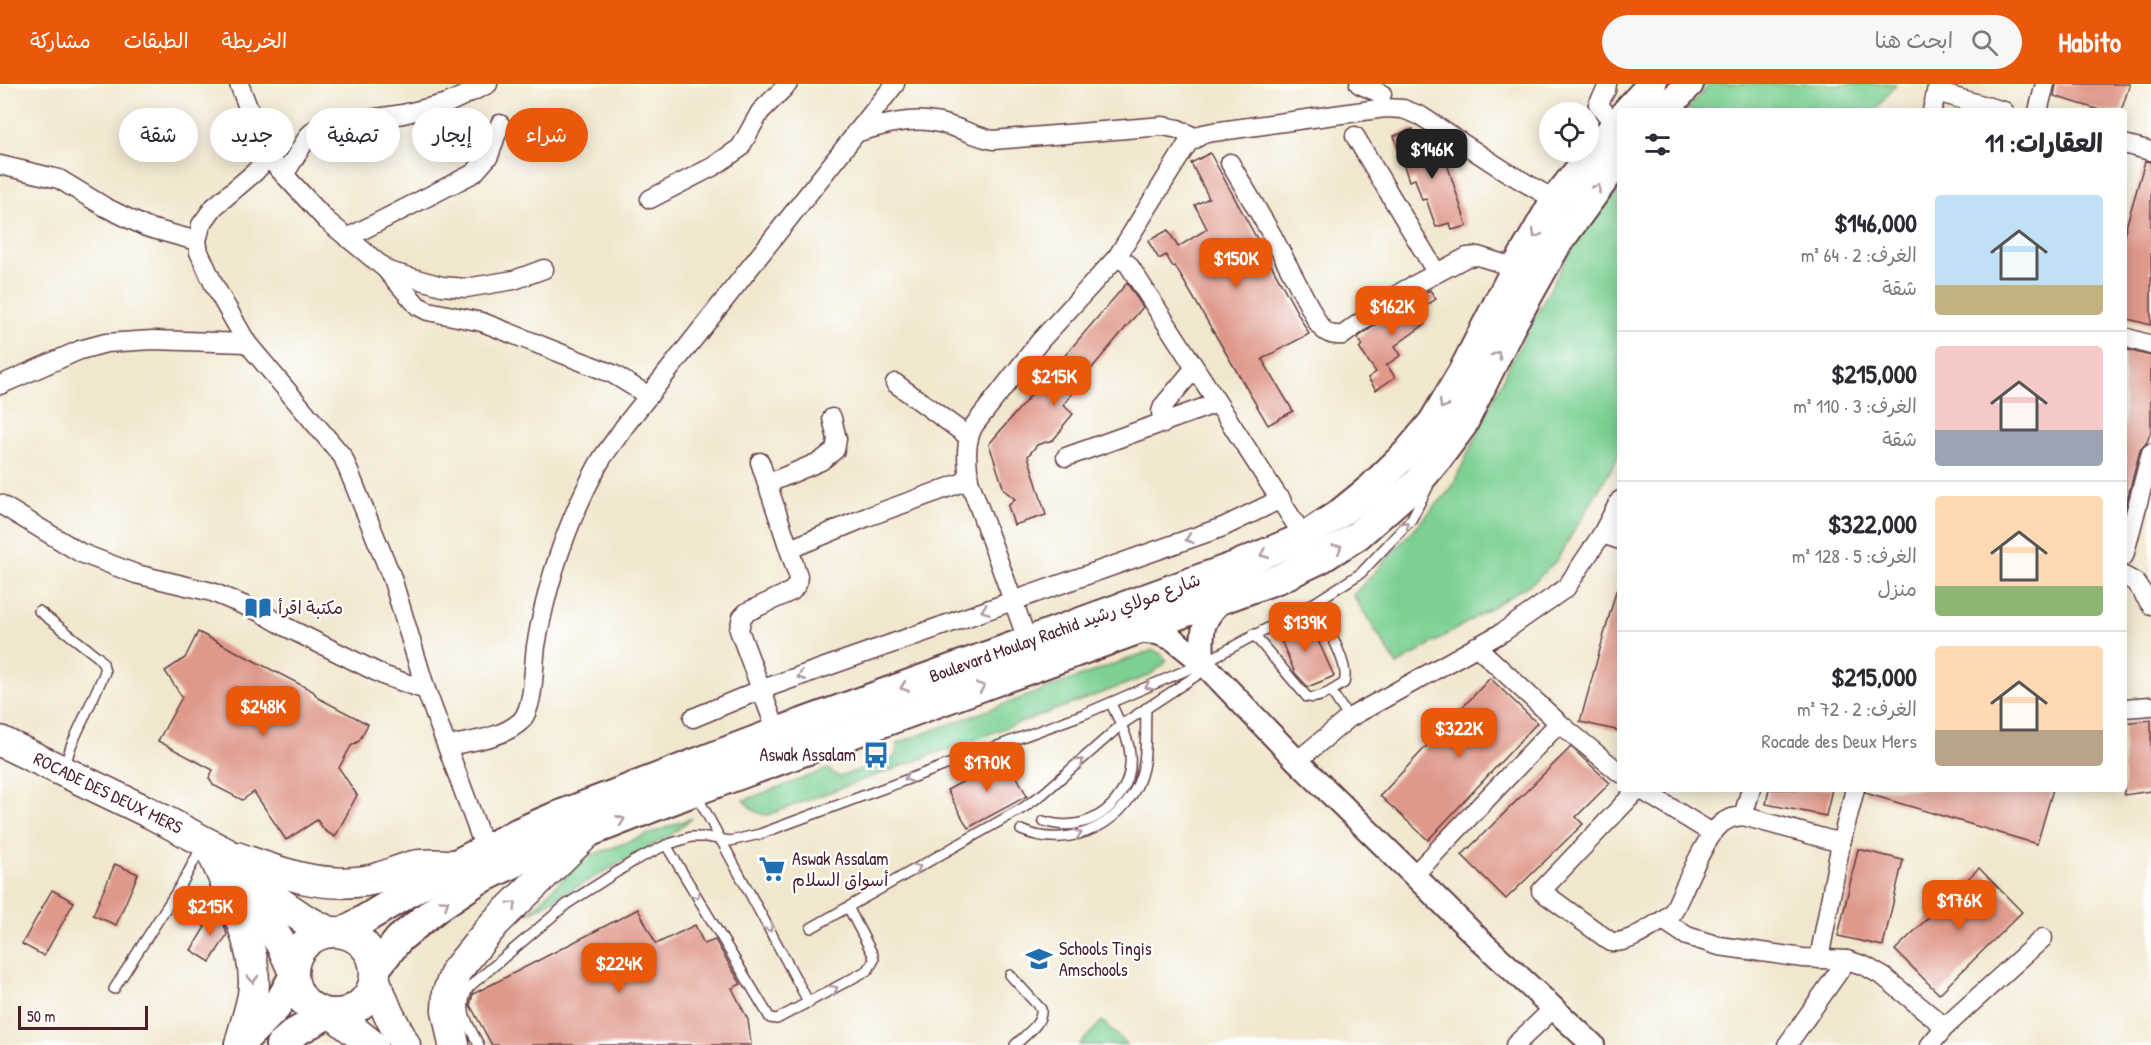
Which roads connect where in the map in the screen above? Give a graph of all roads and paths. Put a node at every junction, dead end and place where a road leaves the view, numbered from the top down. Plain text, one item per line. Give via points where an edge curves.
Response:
1 (239, 84) edge
2 (488, 84) edge
3 (788, 84) edge
4 (1359, 84) edge
5 (1607, 84) edge
6 (1652, 84) edge
7 (1689, 84) edge
8 (2045, 84) edge
9 (892, 85) edge
10 (1937, 88) edge
11 (1382, 95) edge
12 (248, 108) edge
13 (1630, 108) edge
14 (1666, 108) edge
15 (1933, 108) edge
16 (1995, 108) edge
17 (2039, 108) edge
18 (1617, 116) edge
19 (1617, 123) edge
20 (500, 124) dead end
21 (855, 133) junction
22 (1355, 136) dead end
23 (1196, 138) junction
24 (2127, 145) edge
25 (2151, 151) edge
26 (262, 162) edge
27 (272, 162) edge
28 (1617, 162) edge
29 (1230, 163) dead end
30 (0, 165) edge
31 (284, 175) junction
32 (650, 198) dead end
33 (1556, 200) junction
34 (347, 238) junction
35 (197, 241) junction
36 (1117, 257) junction
37 (544, 268) dead end
38 (1516, 268) junction
39 (388, 271) junction
40 (1436, 272) junction
41 (2127, 338) edge
42 (247, 343) junction
43 (2151, 345) edge
44 (1194, 369) junction
45 (895, 383) dead end
46 (0, 385) edge
47 (649, 396) junction
48 (1217, 403) junction
49 (832, 418) dead end
50 (1163, 424) junction
51 (1462, 426) junction
52 (969, 437) junction
53 (2151, 453) edge
54 (1066, 457) dead end
55 (760, 462) dead end
56 (969, 480) junction
57 (767, 484) junction
58 (1281, 499) junction
59 (0, 504) edge
60 (1617, 506) edge
61 (1602, 534) junction
62 (2127, 535) edge
63 (1304, 537) junction
64 (1617, 539) edge
65 (790, 549) junction
66 (2127, 578) edge
67 (1225, 598) junction
68 (1013, 600) junction
69 (1314, 603) junction
70 (2151, 605) edge
71 (39, 611) dead end
72 (1134, 631) junction
73 (1253, 634) junction
74 (1028, 642) junction
75 (1476, 646) junction
76 (1205, 666) junction
77 (426, 690) junction
78 (760, 690) junction
79 (1331, 691) junction
80 (1111, 703) junction
81 (2151, 706) edge
82 (1146, 708) junction
83 (2127, 708) edge
84 (693, 718) dead end
85 (1349, 718) junction
86 (1559, 723) junction
87 (1121, 725) junction
88 (777, 732) junction
89 (0, 741) edge
90 (448, 746) junction
91 (1297, 761) junction
92 (63, 771) junction
93 (1617, 771) edge
94 (695, 791) junction
95 (1636, 792) edge
96 (1644, 792) edge
97 (1750, 792) edge
98 (1854, 792) edge
99 (1743, 816) junction
100 (1043, 821) dead end
101 (1022, 830) dead end
102 (1712, 832) junction
103 (587, 833) junction
104 (720, 840) junction
105 (1841, 843) junction
106 (666, 845) junction
107 (214, 847) junction
108 (485, 849) junction
109 (454, 865) junction
110 (1414, 875) junction
111 (848, 907) junction
112 (1663, 921) junction
113 (811, 928) dead end
114 (336, 933) junction
115 (2043, 938) dead end
116 (1818, 959) junction
117 (1847, 960) junction
118 (293, 974) junction
119 (375, 975) junction
120 (1010, 975) dead end
121 (114, 989) dead end
122 (809, 1003) junction
123 (1554, 1008) junction
124 (330, 1014) junction
125 (1945, 1028) junction
126 (240, 1045) edge
127 (280, 1045) edge
128 (372, 1045) edge
129 (405, 1045) edge
130 (454, 1045) edge
131 (479, 1045) edge
132 (1015, 1045) edge
133 (1515, 1045) edge
134 (1593, 1045) edge
135 (1787, 1045) edge
136 (1930, 1045) edge

1 - 12 street
2 - 31 street via 425,109 318,127
3 - 32 street via 760,112 740,148 714,166
4 - 11 street
5 - 18 street via 1598,104
6 - 13 main road, Boulevard Moulay Rachid شارع مولاي رشيد
7 - 14 main road
8 - 17 street
9 - 21 street
10 - 15 street
10 - 16 street
11 - 23 street
11 - 33 street
19 - 33 main road, Boulevard Moulay Rachid شارع مولاي رشيد
20 - 34 street via 489,156 474,173
21 - 23 street via 916,120 993,140 1163,126
21 - 47 street
22 - 40 street
23 - 36 street via 1188,143
24 - 25 street
26 - 35 street via 214,207 201,225
27 - 31 street
51 -> 28 main road, Boulevard Moulay Rachid شارع مولاي رشيد via 1557,244
29 - 40 street via 1326,333 1343,335
30 - 35 street via 59,179 146,227
31 - 34 street
33 -> 38 main road, Boulevard Moulay Rachid شارع مولاي رشيد
34 - 39 street
35 - 42 street via 214,285
36 - 44 street via 1128,264
36 - 52 street via 1041,341
37 - 39 street via 514,280 466,288 442,286
38 - 40 street via 1478,256
38 -> 63 main road, Boulevard Moulay Rachid شارع مولاي رشيد via 1433,422 1371,488
39 - 47 street via 418,306 428,311 482,322 613,374
41 - 43 street
42 - 46 street via 106,343
42 - 77 street via 343,457 392,578
44 - 48 street
44 - 50 street via 1163,406
45 - 52 street
47 - 90 street via 599,463 567,530 544,602 527,712 516,724 497,734
48 - 50 street
48 - 58 street
49 - 57 street via 837,439 835,450 821,461
50 - 54 street
67 -> 51 main road, Boulevard Moulay Rachid شارع مولاي رشيد via 1280,578 1357,536 1418,482
69 -> 51 lane via 1362,573 1411,520
52 - 56 street
53 - 62 street
55 - 57 street
56 - 65 street
56 - 68 street
57 - 65 street
58 - 63 street
58 -> 68 street via 1222,527
59 - 77 street via 81,553 136,574 212,592 385,676
60 - 61 street
61 - 64 street
61 - 75 street via 1566,588
63 -> 74 main road, Boulevard Moulay Rachid شارع مولاي رشيد
65 - 78 street via 798,576 796,588 747,612 740,624
66 - 70 street via 2135,582
67 - 72 main road, Boulevard Moulay Rachid شارع مولاي رشيد
67 - 76 street via 1210,612 1202,629
68 - 74 street
68 -> 78 street
69 - 73 lane
69 - 79 lane via 1347,676 1344,683
71 - 92 lane via 98,657 105,672
72 - 76 street via 1173,639
94 -> 72 main road, Boulevard Moulay Rachid شارع مولاي رشيد
73 - 76 lane
73 - 79 lane via 1306,697
74 -> 88 main road, Boulevard Moulay Rachid شارع مولاي رشيد
75 - 85 street
75 - 86 street
76 -> 80 lane
76 - 82 lane
76 - 91 street
77 - 90 street
78 - 84 street
78 - 88 street
79 - 85 lane
80 - 87 lane
80 -> 104 lane via 760,834
81 - 83 street
82 - 87 lane
101 -> 82 lane via 1035,836 1076,836 1112,819 1137,787 1143,768
85 - 91 street
86 - 93 street
86 - 110 street
87 - 100 lane via 1127,740 1130,772 1116,801 1097,816 1075,824
111 -> 87 lane via 1023,807
88 - 108 main road, Boulevard Moulay Rachid شارع مولاي رشيد via 554,817
89 - 92 highway, ROCADE DES DEUX MERS
90 - 108 street
91 - 110 street
92 - 107 highway, ROCADE DES DEUX MERS
103 -> 94 main road, Boulevard Moulay Rachid شارع مولاي رشيد
94 - 104 lane
95 - 112 street via 1541,891 1611,942 1629,939
96 - 102 street
97 - 99 street
98 - 105 street
99 - 102 street via 1723,822
99 - 105 street
102 - 112 street via 1673,912
119 -> 103 main road, Boulevard Moulay Rachid شارع مولاي رشيد via 399,939 477,881
130 -> 103 highway via 447,1010 448,992 456,971 495,923
104 - 106 lane via 691,837
104 -> 122 lane
105 - 116 street
106 -> 122 lane via 770,1018 777,1019
106 - 131 lane via 567,904 469,987 463,1012
107 - 109 highway via 298,878 327,882 365,881 414,866
107 - 114 highway, ROCADE DES DEUX MERS via 273,898 304,919
107 - 118 highway, ROCADE DES DEUX MERS via 241,880 280,944
107 - 121 lane via 184,880
107 -> 126 highway via 252,959 253,993
108 - 109 main road, Boulevard Moulay Rachid شارع مولاي رشيد
109 - 114 main road, Boulevard Moulay Rachid شارع مولاي رشيد
110 - 123 street
111 - 113 lane
122 -> 111 lane via 872,966 873,955
112 - 116 street via 1688,936 1719,946
114 - 118 highway via 316,936 304,945
114 - 119 highway, ROCADE DES DEUX MERS via 354,937 365,945 372,956
115 - 125 street
116 - 117 street
117 - 125 street via 1884,977
117 - 135 street
118 - 124 highway, ROCADE DES DEUX MERS via 301,997
118 - 126 main road via 276,1008
119 - 124 highway via 362,1004 351,1011
119 - 129 highway, ROCADE DES DEUX MERS via 388,1013
120 - 132 lane via 1042,1015
123 - 133 street
123 - 134 street
124 - 127 main road
124 - 128 highway, ROCADE DES DEUX MERS
125 - 136 street

